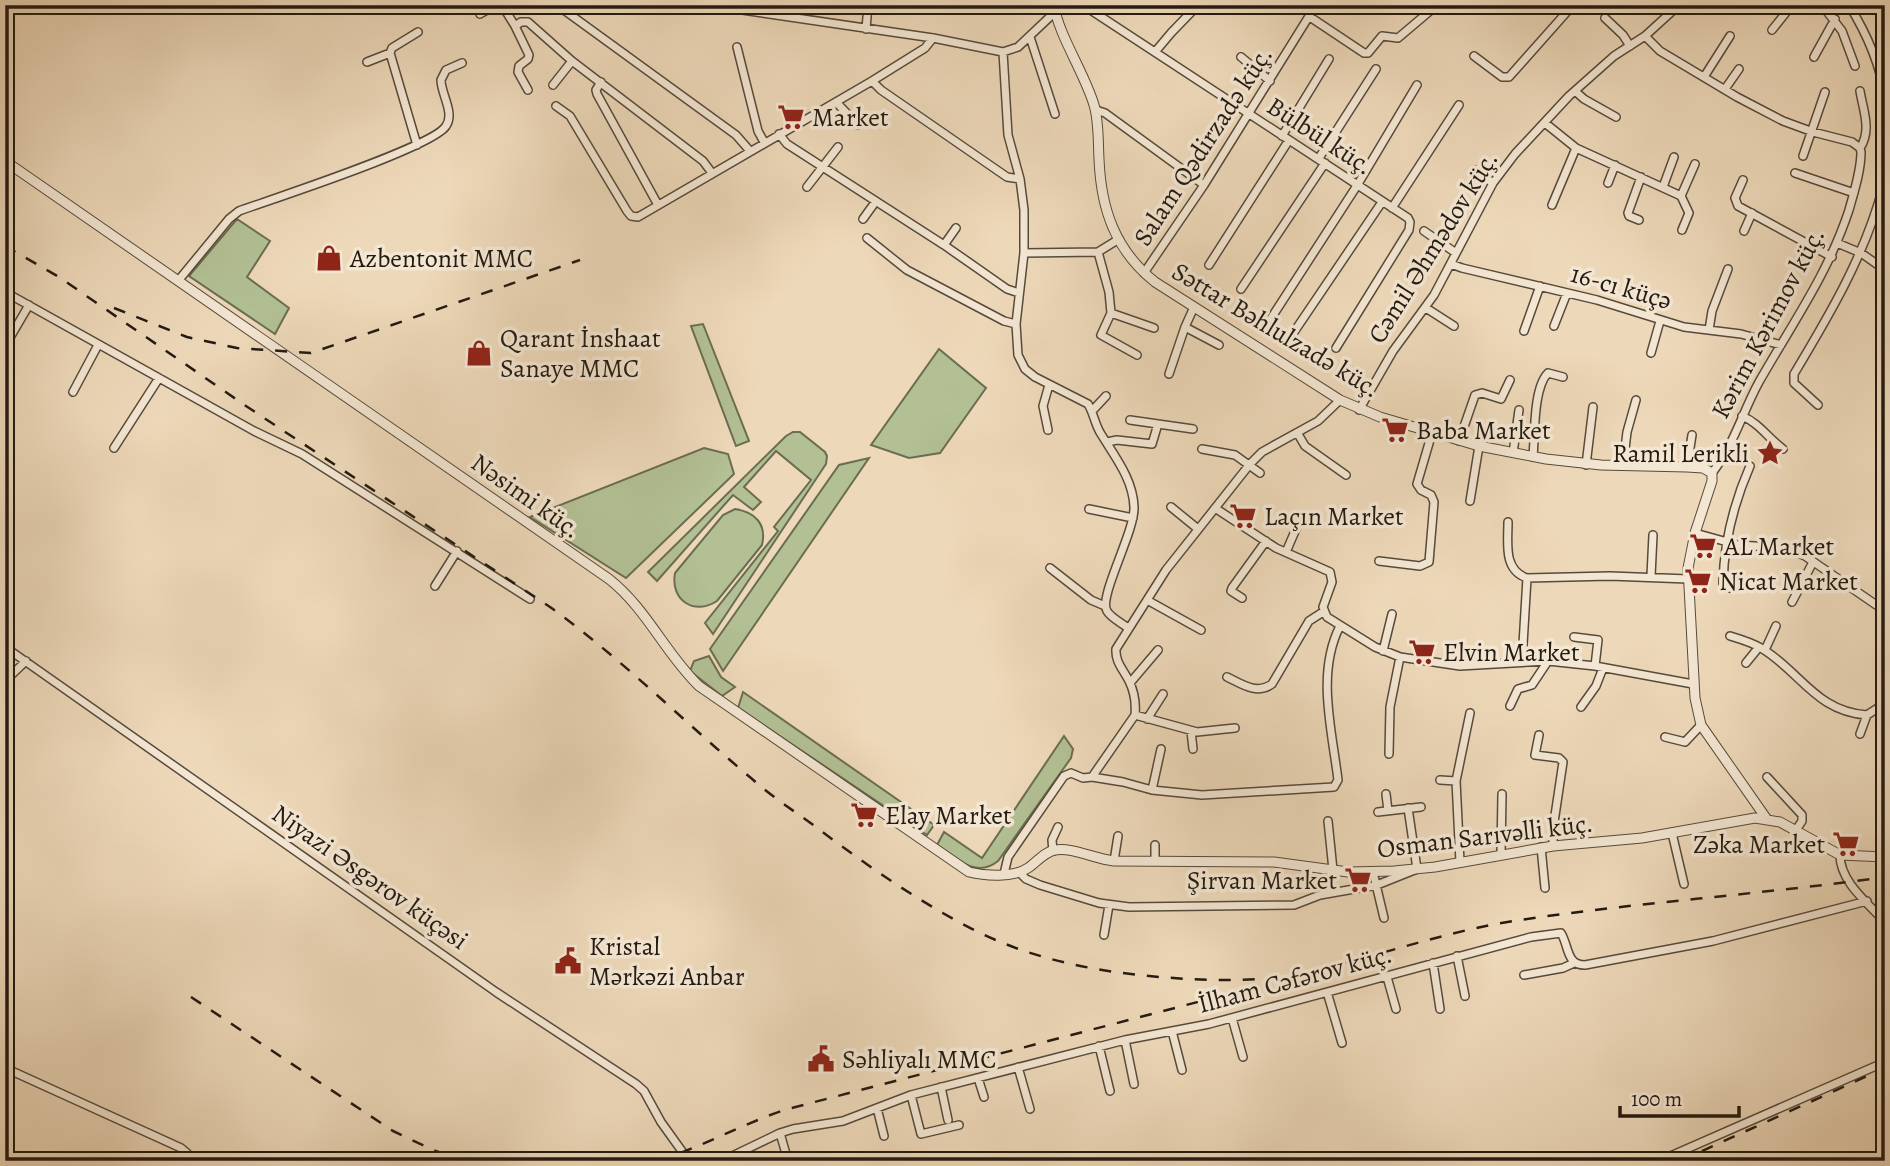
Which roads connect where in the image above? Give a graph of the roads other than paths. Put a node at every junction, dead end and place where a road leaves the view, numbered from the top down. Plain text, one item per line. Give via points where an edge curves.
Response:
1 (496, 5) edge
2 (502, 5) edge
3 (557, 5) edge
4 (708, 5) edge
5 (868, 5) edge
6 (1198, 5) edge
7 (1316, 5) edge
8 (1437, 5) edge
9 (1573, 5) edge
10 (1679, 5) edge
11 (1792, 5) edge
12 (1822, 5) edge
13 (1849, 5) edge
14 (1087, 6) edge
15 (1055, 8) edge
16 (480, 14) dead end
17 (1310, 17) junction
18 (1605, 18) dead end
19 (1835, 19) junction
20 (515, 26) junction
21 (866, 29) junction
22 (1772, 30) dead end
23 (418, 32) dead end
24 (1645, 36) junction
25 (1730, 36) dead end
26 (1030, 37) junction
27 (933, 38) junction
28 (1630, 46) junction
29 (737, 47) dead end
30 (1003, 52) junction
31 (1155, 52) junction
32 (390, 53) junction
33 (1474, 55) dead end
34 (1241, 57) dead end
35 (1814, 57) dead end
36 (1329, 60) dead end
37 (366, 61) dead end
38 (572, 61) junction
39 (462, 63) dead end
40 (1855, 66) dead end
41 (1377, 69) dead end
42 (1738, 69) dead end
43 (1704, 77) junction
44 (872, 81) junction
45 (1270, 81) junction
46 (601, 82) junction
47 (553, 85) dead end
48 (1418, 85) dead end
49 (1725, 89) junction
50 (528, 90) dead end
51 (1575, 91) junction
52 (1860, 91) dead end
53 (1825, 92) dead end
54 (1885, 97) edge
55 (836, 102) junction
56 (1459, 105) dead end
57 (556, 106) dead end
58 (1096, 110) junction
59 (1055, 114) dead end
60 (1248, 115) junction
61 (1616, 117) dead end
62 (1545, 123) junction
63 (858, 125) dead end
64 (1813, 132) junction
65 (779, 134) junction
66 (1285, 138) junction
67 (764, 142) junction
68 (417, 145) junction
69 (838, 147) dead end
70 (1576, 148) junction
71 (1860, 148) junction
72 (750, 151) junction
73 (1804, 156) dead end
74 (1674, 157) dead end
75 (1322, 160) junction
76 (5, 161) edge
77 (1695, 164) dead end
78 (1615, 165) junction
79 (822, 167) junction
80 (1474, 170) dead end
81 (712, 173) junction
82 (1795, 173) dead end
83 (1641, 177) junction
84 (1020, 179) junction
85 (1743, 180) dead end
86 (1493, 183) junction
87 (1608, 183) dead end
88 (1358, 184) junction
89 (1203, 185) junction
90 (807, 187) dead end
91 (1663, 187) junction
92 (1883, 187) dead end
93 (1854, 193) junction
94 (1681, 196) junction
95 (876, 201) junction
96 (1382, 202) junction
97 (659, 205) junction
98 (1552, 205) dead end
99 (1392, 208) junction
100 (1752, 213) junction
101 (863, 219) dead end
102 (1639, 220) dead end
103 (956, 228) dead end
104 (1682, 230) dead end
105 (1424, 231) dead end
106 (1744, 231) dead end
107 (867, 238) dead end
108 (1119, 239) junction
109 (1838, 243) junction
110 (944, 245) junction
111 (1098, 252) junction
112 (1024, 253) junction
113 (1457, 253) junction
114 (1861, 253) junction
115 (1832, 257) junction
116 (1451, 264) junction
117 (1209, 265) dead end
118 (1728, 269) dead end
119 (1885, 270) edge
120 (1144, 273) junction
121 (178, 281) junction
122 (1540, 286) junction
123 (1241, 289) dead end
124 (5, 292) edge
125 (1019, 293) junction
126 (1567, 293) junction
127 (29, 305) junction
128 (1194, 307) junction
129 (1426, 308) junction
130 (1111, 313) junction
131 (1270, 320) dead end
132 (1660, 321) junction
133 (1016, 324) junction
134 (1454, 326) dead end
135 (1554, 326) dead end
136 (1185, 327) junction
137 (1154, 328) dead end
138 (1709, 330) junction
139 (1524, 331) dead end
140 (1292, 335) dead end
141 (98, 345) junction
142 (1219, 345) dead end
143 (1780, 345) junction
144 (5, 346) edge
145 (1336, 348) dead end
146 (1651, 354) dead end
147 (1137, 355) dead end
148 (1169, 374) dead end
149 (1563, 377) dead end
150 (159, 378) junction
151 (1510, 380) dead end
152 (1049, 385) junction
153 (73, 392) dead end
154 (1106, 397) dead end
155 (1339, 400) junction
156 (1636, 400) dead end
157 (1818, 405) dead end
158 (1592, 407) dead end
159 (1359, 410) junction
160 (1519, 410) dead end
161 (1092, 411) junction
162 (1742, 416) junction
163 (1130, 420) dead end
164 (1158, 424) junction
165 (1193, 429) dead end
166 (1048, 430) dead end
167 (1432, 433) junction
168 (1298, 434) junction
169 (1692, 435) dead end
170 (1459, 441) junction
171 (1107, 442) junction
172 (1479, 446) junction
173 (114, 448) dead end
174 (1202, 449) dead end
175 (1783, 449) dead end
176 (1513, 453) junction
177 (1534, 457) junction
178 (1250, 464) junction
179 (1586, 465) junction
180 (1623, 466) junction
181 (1750, 466) dead end
182 (1687, 467) junction
183 (1260, 473) dead end
184 (1712, 473) junction
185 (1346, 475) dead end
186 (1470, 501) dead end
187 (1171, 507) dead end
188 (1215, 508) junction
189 (1089, 509) dead end
190 (1133, 518) junction
191 (1299, 522) dead end
192 (1508, 522) dead end
193 (1198, 529) junction
194 (1695, 533) junction
195 (1653, 534) dead end
196 (1266, 541) junction
197 (1725, 542) junction
198 (457, 551) junction
199 (1286, 552) junction
200 (1379, 561) dead end
201 (1813, 562) junction
202 (1050, 568) dead end
203 (1651, 576) junction
204 (1527, 579) junction
205 (1688, 579) junction
206 (435, 586) dead end
207 (1738, 589) dead end
208 (1242, 598) dead end
209 (530, 599) dead end
210 (1147, 600) junction
211 (1792, 602) dead end
212 (1105, 606) junction
213 (1885, 611) edge
214 (1323, 612) junction
215 (1392, 614) dead end
216 (1340, 626) junction
217 (1776, 626) dead end
218 (1128, 628) junction
219 (1201, 630) dead end
220 (1730, 636) dead end
221 (1574, 637) dead end
222 (5, 647) edge
223 (1762, 648) junction
224 (1158, 650) dead end
225 (1383, 651) junction
226 (1400, 657) junction
227 (26, 661) junction
228 (1522, 661) junction
229 (1548, 661) junction
230 (1746, 663) dead end
231 (1599, 667) junction
232 (1227, 677) dead end
233 (5, 681) edge
234 (1130, 683) junction
235 (1693, 684) junction
236 (1163, 694) dead end
237 (1884, 705) edge
238 (1510, 706) dead end
239 (1581, 707) dead end
240 (1470, 713) dead end
241 (1867, 715) junction
242 (1135, 716) junction
243 (1147, 719) junction
244 (1702, 725) junction
245 (1235, 729) dead end
246 (1191, 731) junction
247 (1860, 734) dead end
248 (1539, 735) dead end
249 (1665, 737) dead end
250 (1161, 749) dead end
251 (1193, 749) dead end
252 (1389, 754) dead end
253 (1767, 777) dead end
254 (1093, 778) junction
255 (1440, 780) dead end
256 (1456, 781) junction
257 (1152, 790) junction
258 (1386, 794) dead end
259 (1502, 794) dead end
260 (1421, 807) dead end
261 (1408, 808) junction
262 (1388, 811) junction
263 (1378, 812) dead end
264 (1766, 818) junction
265 (1328, 821) dead end
266 (1058, 827) dead end
267 (1796, 830) junction
268 (1672, 833) junction
269 (1118, 836) dead end
270 (1155, 845) dead end
271 (1553, 846) junction
272 (1541, 848) junction
273 (1053, 850) junction
274 (1501, 854) junction
275 (1840, 855) junction
276 (1885, 857) edge
277 (1114, 860) junction
278 (1155, 861) junction
279 (1460, 862) junction
280 (1417, 869) junction
281 (1333, 870) junction
282 (1019, 872) junction
283 (1373, 872) junction
284 (1004, 874) junction
285 (1684, 884) dead end
286 (1377, 885) junction
287 (1545, 888) dead end
288 (1867, 901) junction
289 (1109, 905) junction
290 (1384, 918) dead end
291 (1885, 922) edge
292 (1104, 935) dead end
293 (1457, 956) junction
294 (1433, 963) junction
295 (1574, 963) junction
296 (1524, 975) dead end
297 (1387, 977) junction
298 (1327, 992) junction
299 (1465, 996) dead end
300 (1396, 1009) dead end
301 (1440, 1009) dead end
302 (1232, 1017) junction
303 (1172, 1031) junction
304 (1125, 1040) junction
305 (1342, 1043) dead end
306 (1099, 1046) junction
307 (1243, 1057) dead end
308 (1885, 1062) edge
309 (1018, 1067) junction
310 (5, 1068) edge
311 (1182, 1070) dead end
312 (978, 1078) junction
313 (1135, 1084) dead end
314 (941, 1087) junction
315 (1110, 1091) dead end
316 (911, 1095) junction
317 (984, 1097) dead end
318 (877, 1108) junction
319 (1030, 1109) dead end
320 (948, 1120) dead end
321 (959, 1125) dead end
322 (780, 1133) junction
323 (884, 1136) dead end
324 (191, 1161) edge
325 (688, 1161) edge
326 (722, 1161) edge
327 (788, 1161) edge
328 (1659, 1161) edge

1 - 16 street
2 - 20 street
3 - 72 street via 736,135
4 - 21 street
5 - 21 street
6 - 31 street
7 - 17 street, Salam Qədirzadə küç.
8 - 17 street via 1398,38 1379,38 1368,53
9 - 33 street via 1508,77
10 - 24 street, Cəmil Əhmədov küç.
11 - 22 street
12 - 19 street
13 - 54 street via 1877,61
14 - 31 street, Bülbül küç.
15 - 26 street
15 - 58 street, Səttar Bəhlulzadə küç.
17 - 45 street, Salam Qədirzadə küç.
18 - 28 street
19 - 35 street
19 - 40 street
20 - 38 street via 528,22
20 - 50 street via 529,55 518,72
21 - 27 street
23 - 32 street
24 - 28 street, Cəmil Əhmədov küç.
24 - 43 street via 1660,51
25 - 43 street
26 - 30 street
26 - 59 street
27 - 30 street
27 - 44 street via 925,48
28 - 51 street, Cəmil Əhmədov küç.
29 - 67 street
30 - 84 street via 1009,135
31 - 60 street, Bülbül küç.
32 - 37 street
32 - 68 street
34 - 45 street
36 - 66 street
38 - 46 street
38 - 47 street
39 - 68 street via 446,70 441,80 450,114 447,124
41 - 75 street
42 - 49 street
43 - 49 street
44 - 55 street
44 - 84 street via 1007,177
45 - 60 street, Salam Qədirzadə küç.
46 - 81 street via 702,160
46 - 97 street via 597,94
48 - 88 street
49 - 64 street
51 - 61 street
51 - 62 street, Cəmil Əhmədov küç.
52 - 71 street, Kərim Kərimov küç. via 1866,120
53 - 64 street
55 - 63 street
55 - 65 street
56 - 99 street
57 - 97 street via 570,116 631,216
58 - 89 street
58 - 108 street, Səttar Bəhlulzadə küç. via 1101,194
60 - 66 street, Bülbül küç.
60 - 89 street, Salam Qədirzadə küç.
62 - 70 street
62 - 86 street, Cəmil Əhmədov küç.
64 - 71 street
64 - 73 street
65 - 67 street
65 - 79 street
66 - 75 street, Bülbül küç.
66 - 117 street
67 - 72 street
68 - 121 street via 239,211
69 - 79 street
70 - 78 street
70 - 98 street
71 - 93 street, Kərim Kərimov küç.
72 - 81 street
74 - 91 street
75 - 88 street, Bülbül küç.
75 - 123 street
76 - 121 street, Nəsimi küç.
77 - 94 street
78 - 83 street
78 - 87 street
79 - 90 street
79 - 95 street
80 - 86 street
81 - 97 street
82 - 93 street
83 - 91 street
83 - 102 street via 1628,213
84 - 112 street
85 - 100 street via 1735,202
86 - 113 street, Cəmil Əhmədov küç.
88 - 96 street, Bülbül küç.
88 - 131 street
89 - 120 street, Salam Qədirzadə küç.
91 - 94 street
92 - 114 street
93 - 109 street, Kərim Kərimov küç.
94 - 104 street via 1689,212
95 - 101 street
95 - 110 street
96 - 99 street, Bülbül küç.
96 - 140 street
99 - 145 street, Bülbül küç. via 1408,218 1409,230
100 - 106 street
100 - 115 street
103 - 110 street
105 - 113 street
107 - 133 street via 916,275
108 - 111 street
108 - 120 street, Səttar Bəhlulzadə küç.
109 - 114 street
109 - 115 street, Kərim Kərimov küç.
110 - 125 street
111 - 112 street
111 - 130 street
112 - 125 street
113 - 116 street, Cəmil Əhmədov küç.
114 - 119 street
114 - 157 street via 1793,378
115 - 143 street, Kərim Kərimov küç.
116 - 122 street, 16-cı küçə
116 - 129 street, Cəmil Əhmədov küç.
118 - 138 street
120 - 128 street, Səttar Bəhlulzadə küç.
121 - 284 street, Nəsimi küç. via 622,590 705,691 962,869
122 - 126 street, 16-cı küçə
122 - 139 street
124 - 127 street
125 - 133 street
126 - 132 street, 16-cı küçə
126 - 135 street
127 - 141 street
127 - 144 street
128 - 136 street
128 - 155 street, Səttar Bəhlulzadə küç.
129 - 134 street
129 - 159 street, Cəmil Əhmədov küç. via 1393,351
130 - 137 street
130 - 147 street via 1101,335
132 - 138 street, 16-cı küçə
132 - 146 street
133 - 152 street via 1021,362
136 - 142 street
136 - 148 street
138 - 143 street, 16-cı küçə
141 - 150 street
141 - 153 street
143 - 162 street, Kərim Kərimov küç.
149 - 177 street via 1548,373 1543,381
150 - 173 street
150 - 198 street via 302,454
151 - 170 street via 1502,399 1475,395
152 - 161 street via 1083,400
152 - 166 street via 1043,405
154 - 161 street
155 - 159 street, Səttar Bəhlulzadə küç.
155 - 168 street
156 - 180 street
158 - 179 street
159 - 167 street, Səttar Bəhlulzadə küç.
160 - 176 street
161 - 171 street
162 - 175 street via 1759,424
162 - 184 street, Kərim Kərimov küç.
163 - 164 street
164 - 165 street
164 - 171 street via 1152,444
167 - 170 street, Səttar Bəhlulzadə küç.
167 - 200 street via 1418,484 1434,502 1429,562 1420,566
168 - 178 street via 1262,452
168 - 185 street via 1305,446
169 - 182 street
170 - 172 street, Səttar Bəhlulzadə küç.
171 - 190 street via 1129,482
172 - 176 street, Səttar Bəhlulzadə küç.
172 - 186 street
174 - 178 street via 1235,455
176 - 177 street, Səttar Bəhlulzadə küç.
177 - 179 street, Səttar Bəhlulzadə küç.
178 - 183 street
178 - 188 street
179 - 180 street, Səttar Bəhlulzadə küç.
180 - 182 street, Səttar Bəhlulzadə küç.
181 - 197 street
182 - 184 street, Səttar Bəhlulzadə küç.
184 - 194 street, Kərim Kərimov küç.
187 - 193 street
188 - 193 street
188 - 196 street
189 - 190 street
190 - 212 street
191 - 199 street
192 - 204 street via 1510,564
193 - 210 street
194 - 197 street
194 - 205 street, Kərim Kərimov küç.
195 - 203 street
196 - 199 street
196 - 208 street via 1231,588
197 - 201 street via 1781,546
197 - 207 street via 1723,583
198 - 206 street
198 - 209 street
199 - 214 street via 1332,576
201 - 211 street
201 - 213 street
202 - 212 street
203 - 204 street
203 - 205 street
204 - 228 street
205 - 235 street, Kərim Kərimov küç.
210 - 218 street
210 - 219 street
212 - 218 street
214 - 216 street
214 - 232 street via 1309,621 1272,684 1253,689
215 - 225 street
216 - 225 street
216 - 257 street via 1327,685 1338,780 1334,786 1224,795
217 - 223 street
218 - 234 street via 1115,653
220 - 223 street
221 - 231 street via 1598,640
222 - 227 street, Niyazi Əsgərov küçəsi
223 - 230 street
223 - 241 street via 1828,703
224 - 234 street
225 - 226 street
226 - 228 street via 1460,666
226 - 252 street via 1390,707
227 - 233 street
227 - 325 street, Niyazi Əsgərov küçəsi via 496,992 636,1084
228 - 229 street
229 - 231 street
229 - 238 street via 1532,685 1518,689
231 - 235 street
231 - 239 street via 1596,686
234 - 242 street
235 - 244 street, Kərim Kərimov küç.
236 - 243 street
237 - 241 street
240 - 256 street
241 - 247 street
242 - 243 street
242 - 254 street
243 - 246 street
244 - 249 street via 1685,742
244 - 264 street, Kərim Kərimov küç.
245 - 246 street
246 - 251 street
248 - 271 street via 1535,755 1563,762
250 - 257 street
253 - 267 street via 1802,815
254 - 257 street
254 - 284 street via 1064,776 1008,857
255 - 256 street
256 - 279 street
258 - 262 street
259 - 274 street
260 - 261 street
261 - 262 street
261 - 280 street
262 - 263 street
264 - 267 street, Osman Sarıvəlli küç.
264 - 268 street, Osman Sarıvəlli küç.
265 - 281 street
266 - 273 street
267 - 275 street, Osman Sarıvəlli küç.
268 - 271 street, Osman Sarıvəlli küç.
268 - 285 street
269 - 277 street
270 - 278 street
271 - 272 street, Osman Sarıvəlli küç.
272 - 274 street, Osman Sarıvəlli küç.
272 - 287 street
273 - 277 street, Osman Sarıvəlli küç.
273 - 282 street
274 - 279 street, Osman Sarıvəlli küç.
275 - 276 street, Osman Sarıvəlli küç.
275 - 288 street via 1842,872
277 - 278 street, Osman Sarıvəlli küç.
278 - 281 street, Osman Sarıvəlli küç. via 1274,862
279 - 280 street, Osman Sarıvəlli küç.
280 - 283 street, Osman Sarıvəlli küç.
280 - 286 street
281 - 283 street, Osman Sarıvəlli küç.
282 - 284 street
282 - 289 street via 1040,885
283 - 286 street
286 - 289 street via 1286,906
286 - 290 street
288 - 291 street
288 - 295 street via 1713,941 1585,965
289 - 292 street
293 - 294 street, İlham Cəfərov küç.
293 - 295 street, İlham Cəfərov küç. via 1557,932 1562,933
293 - 299 street
294 - 297 street, İlham Cəfərov küç.
294 - 301 street
295 - 296 street
297 - 298 street, İlham Cəfərov küç.
297 - 300 street
298 - 302 street, İlham Cəfərov küç.
298 - 305 street
302 - 303 street, İlham Cəfərov küç.
302 - 307 street
303 - 304 street, İlham Cəfərov küç.
303 - 311 street
304 - 306 street, İlham Cəfərov küç.
304 - 313 street
306 - 309 street, İlham Cəfərov küç.
306 - 315 street
308 - 328 street
309 - 312 street, İlham Cəfərov küç.
309 - 319 street
310 - 324 street via 181,1149
312 - 314 street, İlham Cəfərov küç.
312 - 317 street
314 - 316 street, İlham Cəfərov küç.
314 - 320 street
316 - 318 street, İlham Cəfərov küç.
316 - 321 street via 921,1134
318 - 322 street, İlham Cəfərov küç. via 832,1124
318 - 323 street
322 - 326 street, İlham Cəfərov küç.
322 - 327 street

